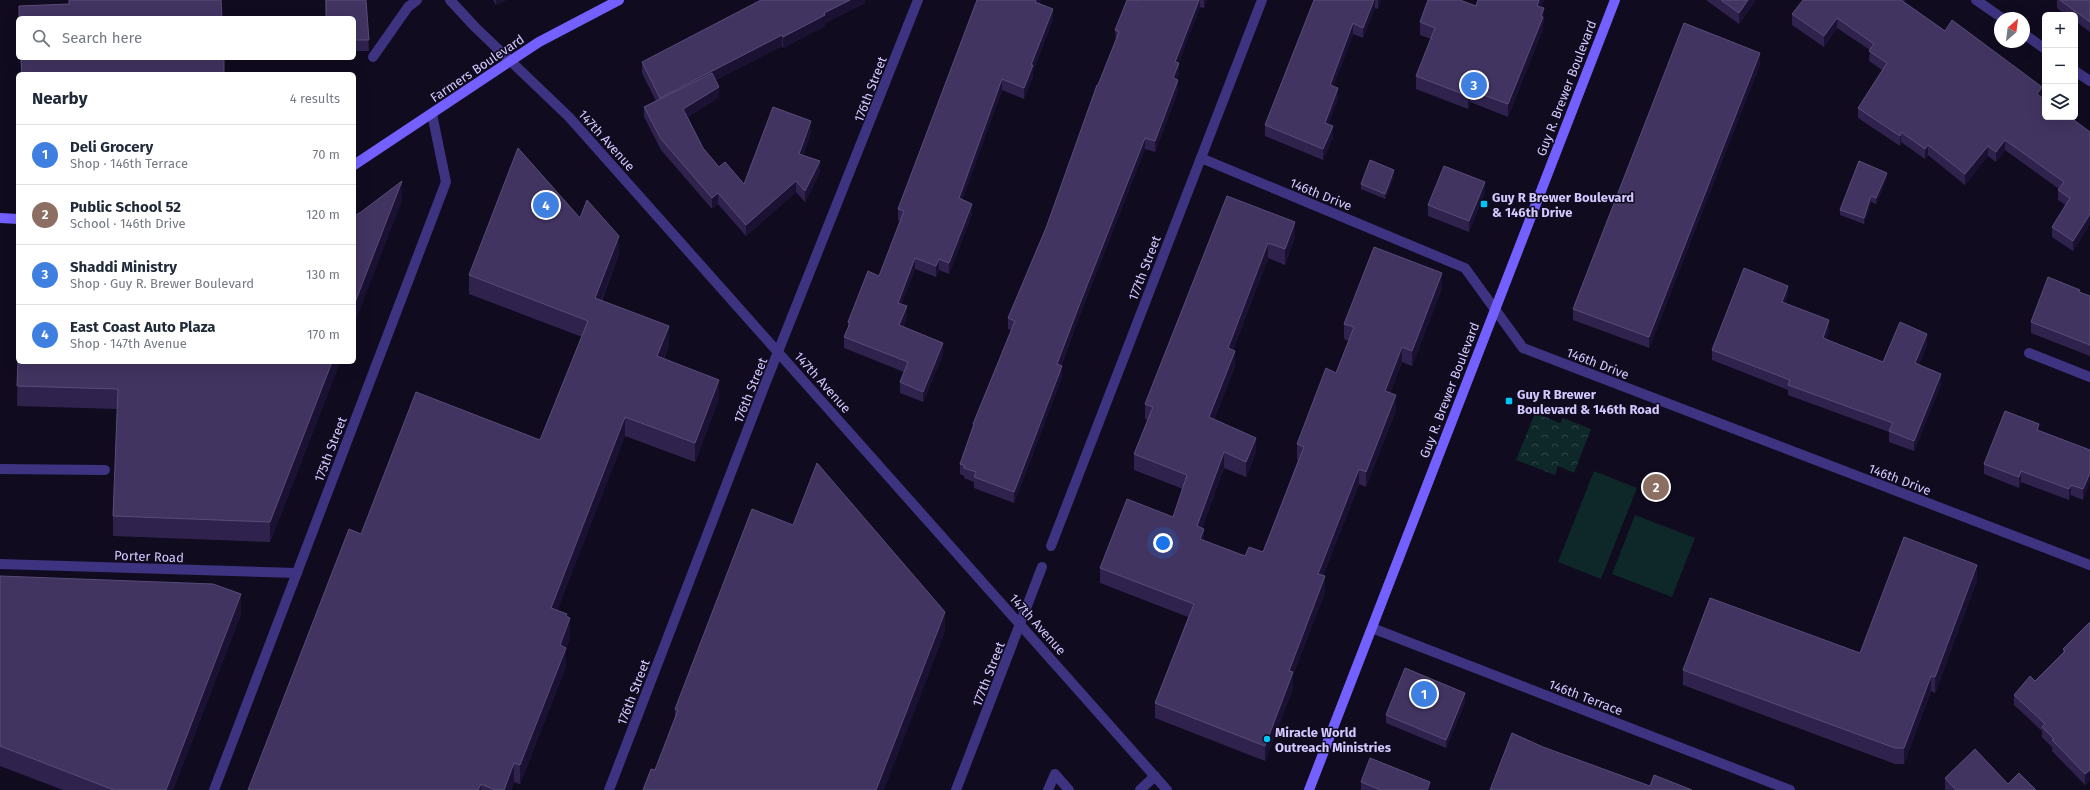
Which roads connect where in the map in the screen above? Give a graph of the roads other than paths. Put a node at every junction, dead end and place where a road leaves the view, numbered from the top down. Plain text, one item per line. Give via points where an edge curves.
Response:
1 (417, 0) edge
2 (450, 0) edge
3 (619, 0) edge
4 (918, 0) edge
5 (1262, 0) edge
6 (1615, 0) edge
7 (1976, 0) edge
8 (1994, 12) edge
9 (2030, 38) edge
10 (2044, 48) edge
11 (372, 57) dead end
12 (511, 60) junction
13 (2078, 73) edge
14 (2090, 81) edge
15 (432, 114) junction
16 (1201, 158) junction
17 (356, 164) edge
18 (0, 218) edge
19 (16, 219) edge
20 (1494, 307) junction
21 (779, 352) junction
22 (2029, 353) dead end
23 (2090, 377) edge
24 (0, 470) edge
25 (105, 470) dead end
26 (1051, 546) dead end
27 (0, 564) edge
28 (2090, 565) edge
29 (1042, 567) dead end
30 (297, 573) junction
31 (1021, 625) junction
32 (1372, 628) junction
33 (1155, 776) junction
34 (214, 790) edge
35 (609, 790) edge
36 (956, 790) edge
37 (1048, 790) edge
38 (1069, 790) edge
39 (1140, 790) edge
40 (1167, 790) edge
41 (1308, 790) edge
42 (1790, 790) edge

1 - 11 street via 408,7
2 - 12 street, 147th Avenue
3 - 12 main road, Farmers Boulevard via 539,42
4 - 21 street, 176th Street
5 - 16 street, 177th Street
6 - 20 main road, Guy R. Brewer Boulevard
7 - 8 street
9 - 10 street
12 - 15 main road, Farmers Boulevard
12 - 21 street, 147th Avenue via 569,117
13 - 14 street
15 - 17 main road, Farmers Boulevard
15 - 30 street, 175th Street via 446,182
16 - 20 street, 146th Drive via 1465,268
16 - 26 street, 177th Street
18 - 19 main road
20 - 28 street, 146th Drive via 1523,348
20 - 32 main road, Guy R. Brewer Boulevard
21 - 31 street, 147th Avenue
21 - 35 street, 176th Street
22 - 23 street
24 - 25 street
27 - 30 street, Porter Road
29 - 31 street, 177th Street
30 - 34 street, 175th Street
31 - 33 street, 147th Avenue
31 - 36 street, 177th Street
32 - 41 main road, Guy R. Brewer Boulevard
32 - 42 street, 146th Terrace
33 - 39 street
33 - 40 street, 147th Avenue
37 - 38 street via 1055,774

